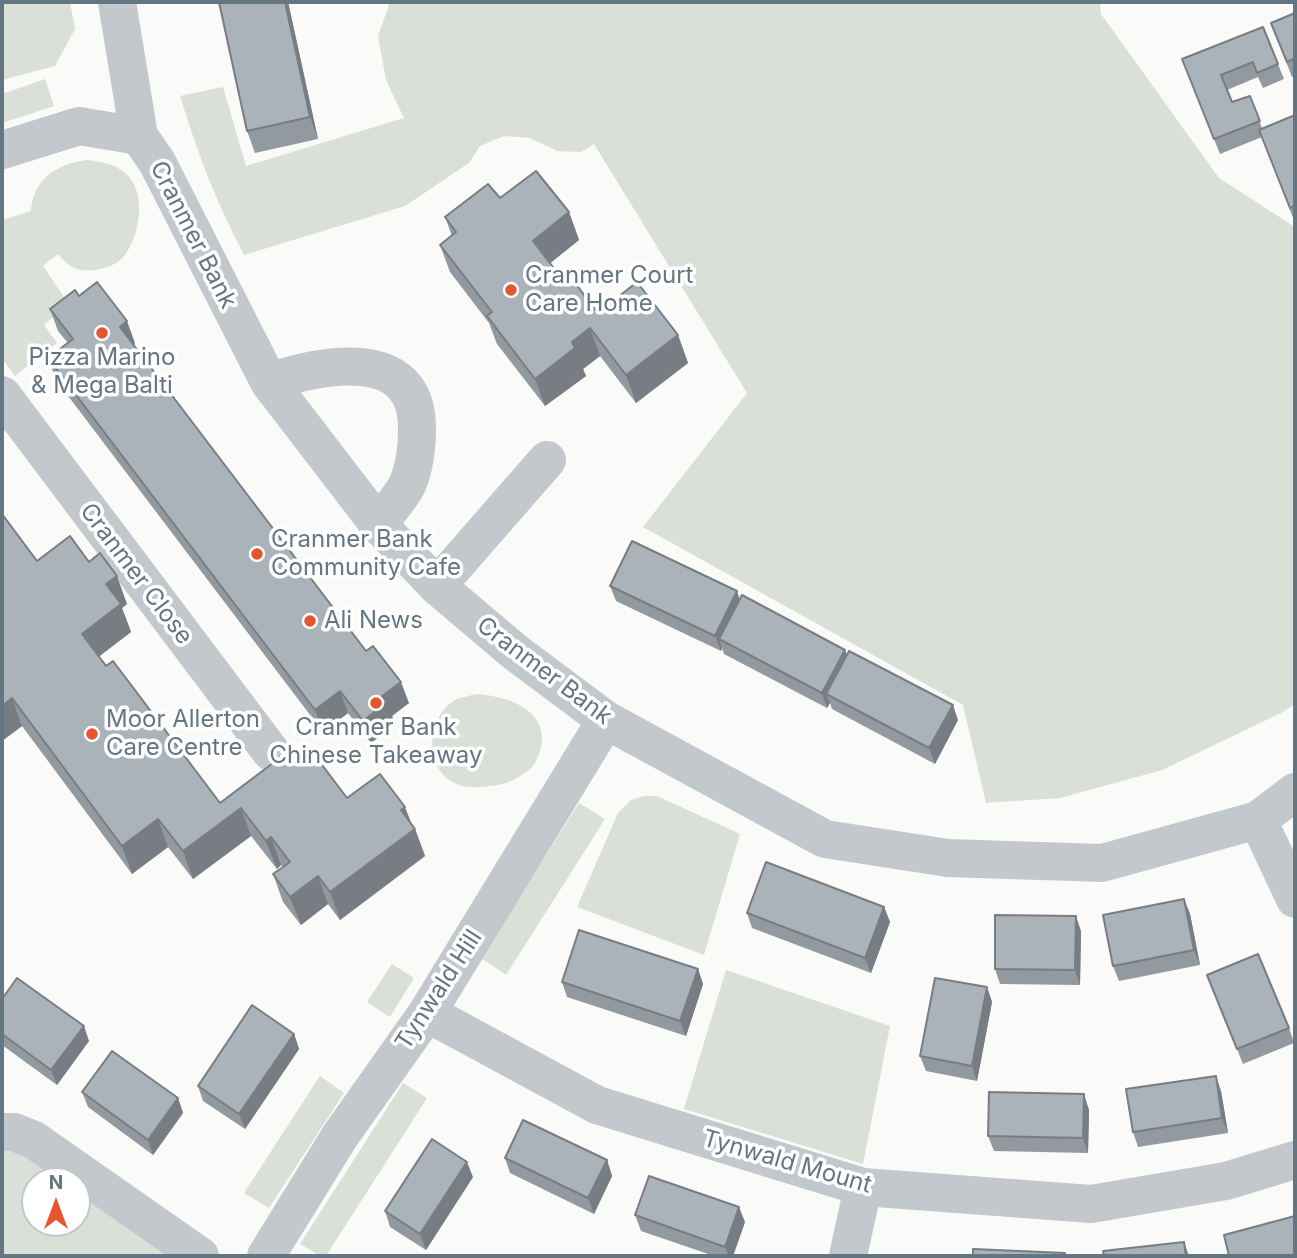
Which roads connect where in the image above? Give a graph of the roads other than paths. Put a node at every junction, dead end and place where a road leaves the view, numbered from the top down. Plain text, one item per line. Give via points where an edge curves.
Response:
1 (117, 2) edge
2 (139, 136) junction
3 (2, 150) edge
4 (268, 382) junction
5 (2, 395) edge
6 (547, 460) dead end
7 (378, 524) junction
8 (437, 586) junction
9 (606, 720) junction
10 (271, 752) dead end
11 (1295, 792) edge
12 (1258, 820) junction
13 (1295, 900) edge
14 (427, 1013) junction
15 (2, 1132) edge
16 (1295, 1160) edge
17 (863, 1187) junction
18 (200, 1256) edge
19 (266, 1256) edge
20 (848, 1256) edge

1 - 2 street, Cranmer Bank
2 - 3 street via 79,126
2 - 4 street, Cranmer Bank via 157,162
4 - 7 street, Cranmer Bank
4 - 7 street via 301,371 358,366 386,372 406,389 417,416 417,452 406,486
5 - 10 street, Cranmer Close
6 - 8 street
7 - 8 street, Cranmer Bank
8 - 9 street, Cranmer Bank
9 - 12 street, Cranmer Bank via 825,839 948,858 1102,863
9 - 14 street, Tynwald Hill
11 - 12 street, Cranmer Bank
12 - 13 street
14 - 17 street, Tynwald Mount via 597,1105
14 - 19 street, Tynwald Hill via 340,1136
15 - 18 street via 34,1140
16 - 17 street, Tynwald Mount via 1226,1181 1091,1204
17 - 20 street

